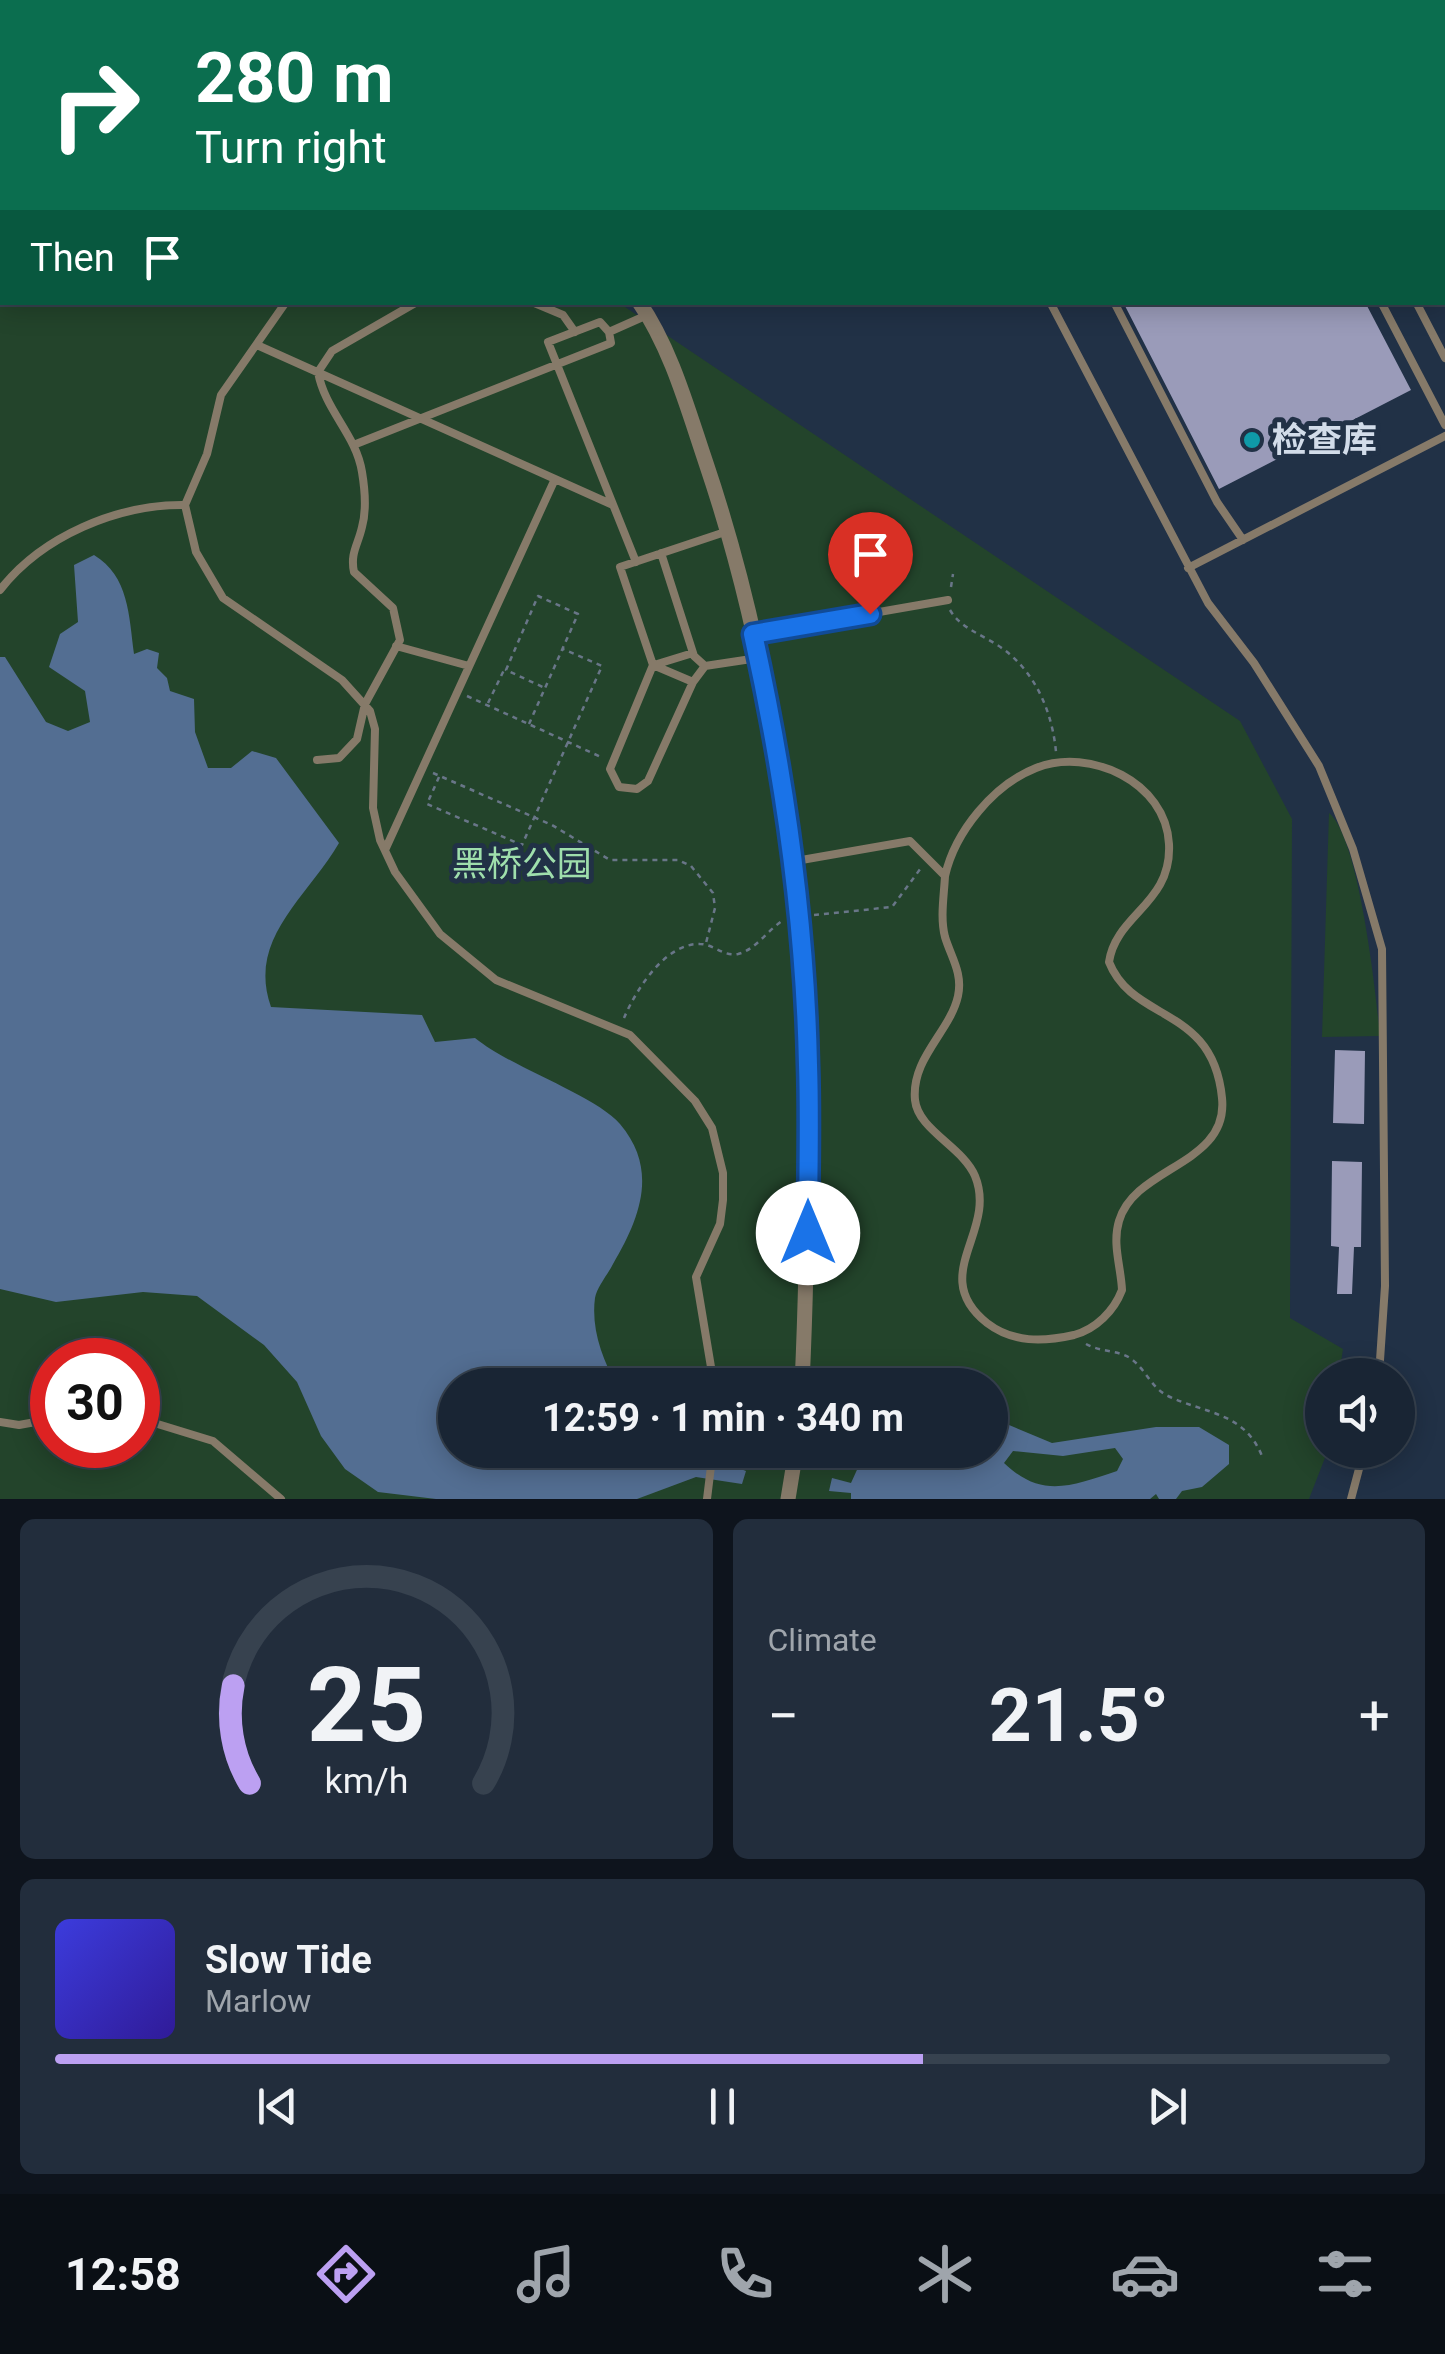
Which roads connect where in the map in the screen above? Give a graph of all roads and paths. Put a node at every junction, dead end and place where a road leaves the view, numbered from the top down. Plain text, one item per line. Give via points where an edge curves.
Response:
1 (284, 305) edge
2 (412, 305) edge
3 (539, 305) edge
4 (1052, 305) edge
5 (1116, 305) edge
6 (1383, 305) edge
7 (1418, 305) edge
8 (643, 309) edge
9 (575, 332) junction
10 (609, 332) junction
11 (257, 344) junction
12 (1445, 358) edge
13 (557, 364) junction
14 (318, 372) junction
15 (421, 418) junction
16 (1445, 425) edge
17 (1445, 436) edge
18 (356, 444) junction
19 (555, 479) junction
20 (613, 505) junction
21 (184, 506) junction
22 (729, 531) junction
23 (1242, 540) junction
24 (661, 553) junction
25 (636, 562) junction
26 (1188, 568) junction
27 (953, 574) dead end
28 (0, 590) edge
29 (948, 600) junction
30 (753, 634) junction
31 (396, 646) junction
32 (563, 649) junction
33 (693, 653) junction
34 (758, 658) junction
35 (653, 665) junction
36 (469, 666) junction
37 (705, 666) junction
38 (506, 670) junction
39 (692, 682) junction
40 (545, 688) junction
41 (457, 692) junction
42 (365, 704) junction
43 (487, 705) junction
44 (529, 724) junction
45 (568, 742) junction
46 (318, 760) dead end
47 (612, 762) junction
48 (1056, 764) junction
49 (422, 768) junction
50 (439, 776) junction
51 (534, 817) junction
52 (385, 850) junction
53 (928, 859) junction
54 (790, 862) junction
55 (946, 876) junction
56 (796, 917) junction
57 (706, 944) junction
58 (620, 1028) junction
59 (1078, 1334) junction
60 (1381, 1358) edge
61 (711, 1368) edge
62 (802, 1368) edge
63 (0, 1422) edge
64 (30, 1423) edge
65 (160, 1425) edge
66 (1262, 1456) dead end
67 (711, 1468) edge
68 (793, 1468) edge
69 (1359, 1468) edge
70 (281, 1499) edge
71 (707, 1499) edge
72 (788, 1499) edge
73 (1351, 1499) edge

1 - 11 lane
2 - 14 lane via 332,352
3 - 9 lane via 563,316
4 - 26 lane
5 - 23 lane
6 - 16 lane
7 - 12 lane
8 - 10 lane
8 - 22 street via 684,396
9 - 10 lane via 600,322
9 - 13 lane via 548,342
10 - 13 lane via 612,343
11 - 14 lane
11 - 21 lane via 221,394 207,454
13 - 15 lane
13 - 20 lane
14 - 15 lane
14 - 18 lane via 323,396
15 - 18 lane
15 - 19 lane
17 - 23 lane
18 - 31 lane via 366,505 354,572 393,608
19 - 20 lane
19 - 36 lane
20 - 25 lane
21 - 28 lane via 156,505 82,528 42,550
21 - 42 lane via 196,552 223,598 342,680
22 - 24 lane
22 - 30 street
23 - 26 lane
24 - 25 lane
24 - 33 lane
25 - 35 lane via 620,567
26 - 60 lane via 1319,766 1353,849 1382,949
27 - 29 path
29 - 30 lane
29 - 48 path via 963,626 1011,655 1035,686 1053,721
30 - 34 street
31 - 36 lane
31 - 42 lane
32 - 38 path via 578,614 538,596
32 - 40 path
32 - 45 path via 602,666
33 - 35 lane
33 - 37 lane
34 - 37 lane
34 - 54 street
35 - 39 lane
35 - 47 lane
36 - 41 lane
37 - 39 lane
38 - 40 path
38 - 43 path
39 - 47 lane via 648,781 637,790 620,786 610,777
40 - 44 path
41 - 43 path
41 - 49 lane
42 - 46 lane via 348,750
42 - 52 lane via 375,730 374,808
43 - 44 path
44 - 45 path
45 - 47 path
45 - 51 path
48 - 55 lane via 1036,768 990,801 961,835
48 - 59 lane via 1117,770 1163,817 1170,847 1162,886 1121,933 1109,962 1119,986 1192,1032 1222,1099 1220,1118 1198,1152 1149,1180 1124,1205 1116,1242 1122,1290 1105,1316
49 - 50 path
49 - 52 lane
50 - 51 path
50 - 51 path via 427,804 522,845
51 - 57 path via 610,860 692,866 713,892
52 - 58 lane via 416,903 468,960 496,980
53 - 54 lane via 910,841
53 - 55 lane
53 - 56 path via 892,907
54 - 56 street
55 - 59 lane via 945,937 958,965 959,994 921,1066 915,1104 960,1150 982,1200 961,1272 963,1293 981,1318 1014,1338
56 - 57 path via 779,922 742,954
56 - 62 street via 808,1062
57 - 58 path via 660,964
58 - 61 lane via 695,1101 718,1146 720,1224 696,1277
59 - 66 path via 1093,1348 1133,1360 1169,1397 1238,1422
63 - 64 lane
65 - 70 lane via 213,1441
67 - 71 lane
68 - 72 street
69 - 73 lane

